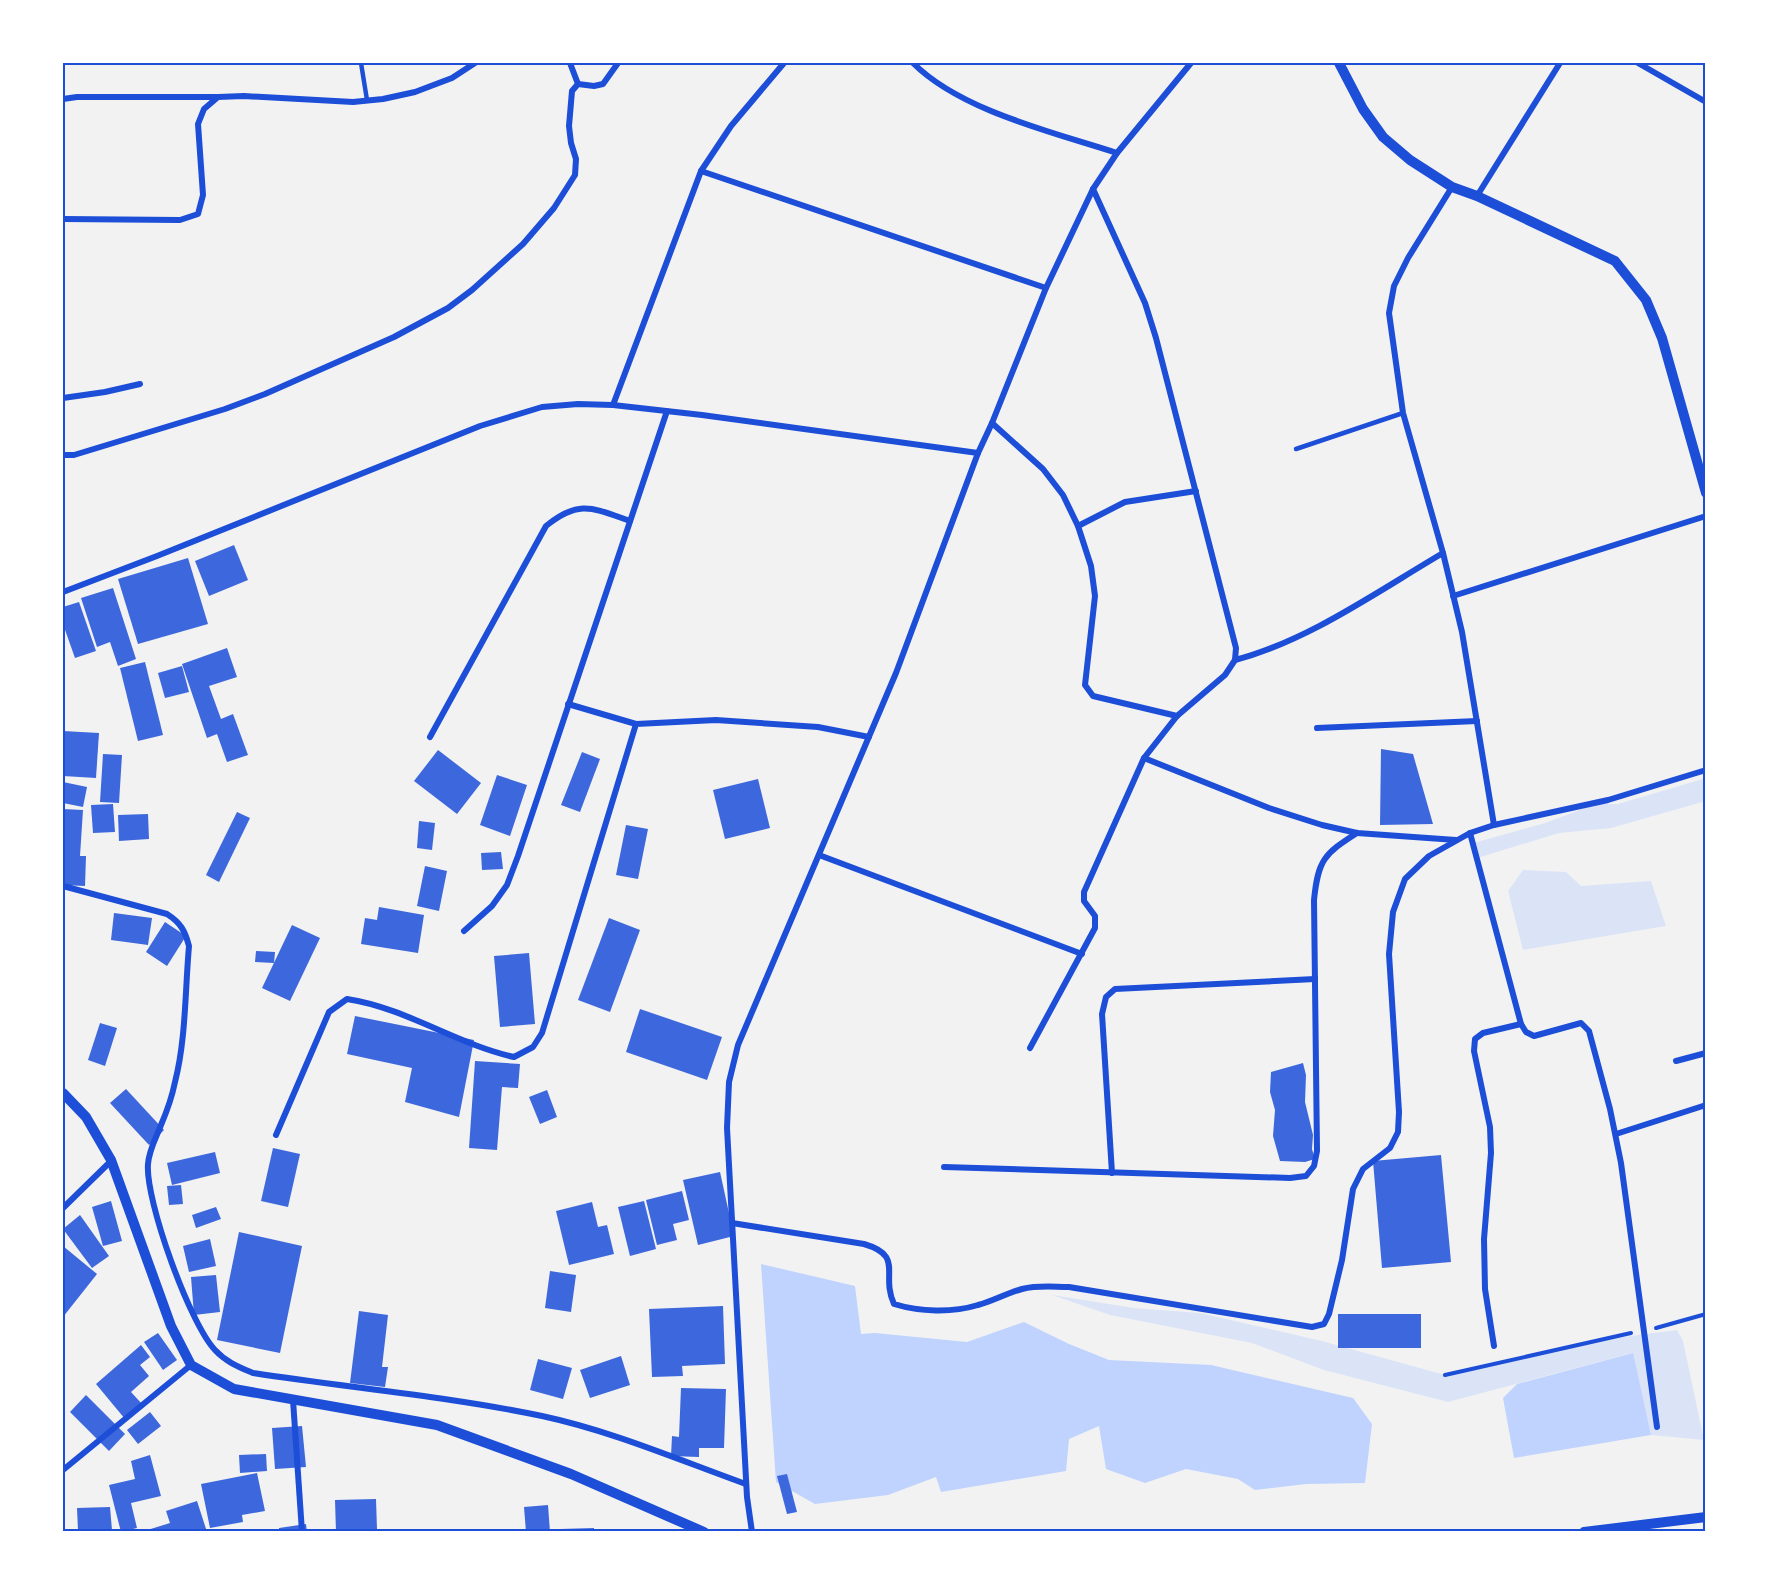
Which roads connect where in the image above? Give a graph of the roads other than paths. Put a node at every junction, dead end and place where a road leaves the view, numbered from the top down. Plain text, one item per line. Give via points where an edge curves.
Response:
1 (361, 63) edge
2 (475, 63) edge
3 (570, 63) edge
4 (618, 63) edge
5 (784, 63) edge
6 (913, 63) edge
7 (1191, 63) edge
8 (1339, 63) edge
9 (1560, 63) edge
10 (1638, 63) edge
11 (578, 84) junction
12 (218, 97) junction
13 (63, 99) edge
14 (367, 100) junction
15 (1706, 102) edge
16 (1117, 153) junction
17 (701, 171) junction
18 (1452, 188) junction
19 (1093, 189) junction
20 (1477, 196) junction
21 (63, 219) edge
22 (1046, 288) junction
23 (140, 384) dead end
24 (63, 398) edge
25 (613, 405) junction
26 (667, 411) junction
27 (1403, 413) junction
28 (992, 423) junction
29 (1296, 449) dead end
30 (978, 453) junction
31 (63, 455) edge
32 (1196, 490) junction
33 (1706, 492) edge
34 (1706, 516) edge
35 (630, 521) junction
36 (1078, 526) junction
37 (1443, 553) junction
38 (63, 592) edge
39 (1453, 596) junction
40 (1235, 660) junction
41 (568, 704) junction
42 (1177, 716) junction
43 (1477, 721) junction
44 (636, 724) junction
45 (1317, 728) dead end
46 (430, 737) dead end
47 (869, 737) junction
48 (1144, 758) junction
49 (1706, 770) edge
50 (1494, 825) junction
51 (1357, 833) junction
52 (1470, 833) junction
53 (1456, 840) junction
54 (819, 855) junction
55 (63, 886) edge
56 (464, 931) dead end
57 (1082, 954) junction
58 (1315, 979) junction
59 (1521, 1023) junction
60 (1030, 1048) dead end
61 (1706, 1053) edge
62 (1676, 1061) dead end
63 (63, 1093) edge
64 (1706, 1105) edge
65 (1616, 1134) junction
66 (276, 1135) dead end
67 (111, 1160) junction
68 (944, 1167) dead end
69 (1112, 1173) junction
70 (63, 1208) edge
71 (732, 1223) junction
72 (1494, 1346) dead end
73 (190, 1365) junction
74 (293, 1400) junction
75 (1657, 1427) dead end
76 (63, 1470) edge
77 (746, 1484) junction
78 (1706, 1517) edge
79 (302, 1532) edge
80 (704, 1532) edge
81 (752, 1532) edge
82 (1584, 1532) edge

1 - 14 lane
2 - 14 street via 452,78 415,92
3 - 11 street
4 - 11 street via 603,84
5 - 17 street via 731,126
6 - 16 street via 981,108
7 - 16 street
8 - 18 street via 1383,138
9 - 20 street
10 - 15 street
11 - 31 street via 572,92 569,126 575,175 567,190 501,266 448,308 394,337 265,394 179,424
12 - 13 street
12 - 14 street
12 - 21 street via 204,109 198,124 203,195 198,214 180,220
16 - 19 street
17 - 22 street
17 - 25 street
18 - 20 street
18 - 27 street via 1394,286 1389,313
19 - 22 street
19 - 32 street via 1145,303
20 - 33 street via 1615,261 1647,300 1662,338
22 - 28 street
23 - 24 street
25 - 26 street
25 - 38 street via 542,408 480,426
26 - 30 street
26 - 35 street
27 - 29 lane
27 - 37 street
28 - 30 street
28 - 36 street via 1043,469 1063,495
30 - 47 street
32 - 36 street via 1125,502
32 - 40 street via 1236,648
34 - 39 street
35 - 41 street
35 - 46 street via 597,509 579,508 562,513 546,526
36 - 42 street via 1091,566 1095,596 1085,685 1093,696
37 - 39 street
37 - 40 street via 1290,641
39 - 43 street
40 - 42 street via 1225,675
41 - 44 street
41 - 56 street via 507,885 492,906
42 - 48 street
43 - 45 street
43 - 50 street
44 - 47 street via 716,720 818,726
44 - 66 street via 542,1033 533,1047 514,1057 489,1052 372,1003 347,999 329,1012
47 - 54 street
48 - 51 street via 1269,808
48 - 57 street via 1084,892 1084,901 1095,916 1095,928
49 - 50 street via 1608,800
50 - 52 street
51 - 53 street
51 - 58 street via 1322,861 1316,878
52 - 53 street
52 - 59 street
53 - 71 street via 1429,856 1405,879 1393,912 1389,954 1398,1132 1390,1148 1363,1169 1353,1189 1342,1260 1324,1324 1312,1328 1069,1287 1021,1289 963,1309 907,1308 894,1304 889,1293 889,1260 880,1249
54 - 57 street
54 - 71 street via 738,1045 729,1082
55 - 77 street via 167,914 185,932 189,946 181,1055 169,1103 152,1146 148,1180 164,1243 199,1327 214,1349 230,1363 253,1373 427,1397 584,1427
57 - 60 street
58 - 69 street via 1115,989 1106,997 1102,1014
58 - 69 street via 1317,1151 1314,1166 1306,1176
59 - 65 street via 1534,1036 1581,1023 1588,1031
59 - 72 street via 1483,1033 1475,1039 1474,1051 1490,1127 1484,1239 1485,1289
61 - 62 street
63 - 67 street via 86,1117
64 - 65 street
65 - 75 street
67 - 70 street
67 - 73 street via 171,1326
68 - 69 street
71 - 77 street
73 - 74 street via 234,1389
73 - 76 street
74 - 79 street
74 - 80 street via 437,1425 571,1474
77 - 81 street
78 - 82 street

